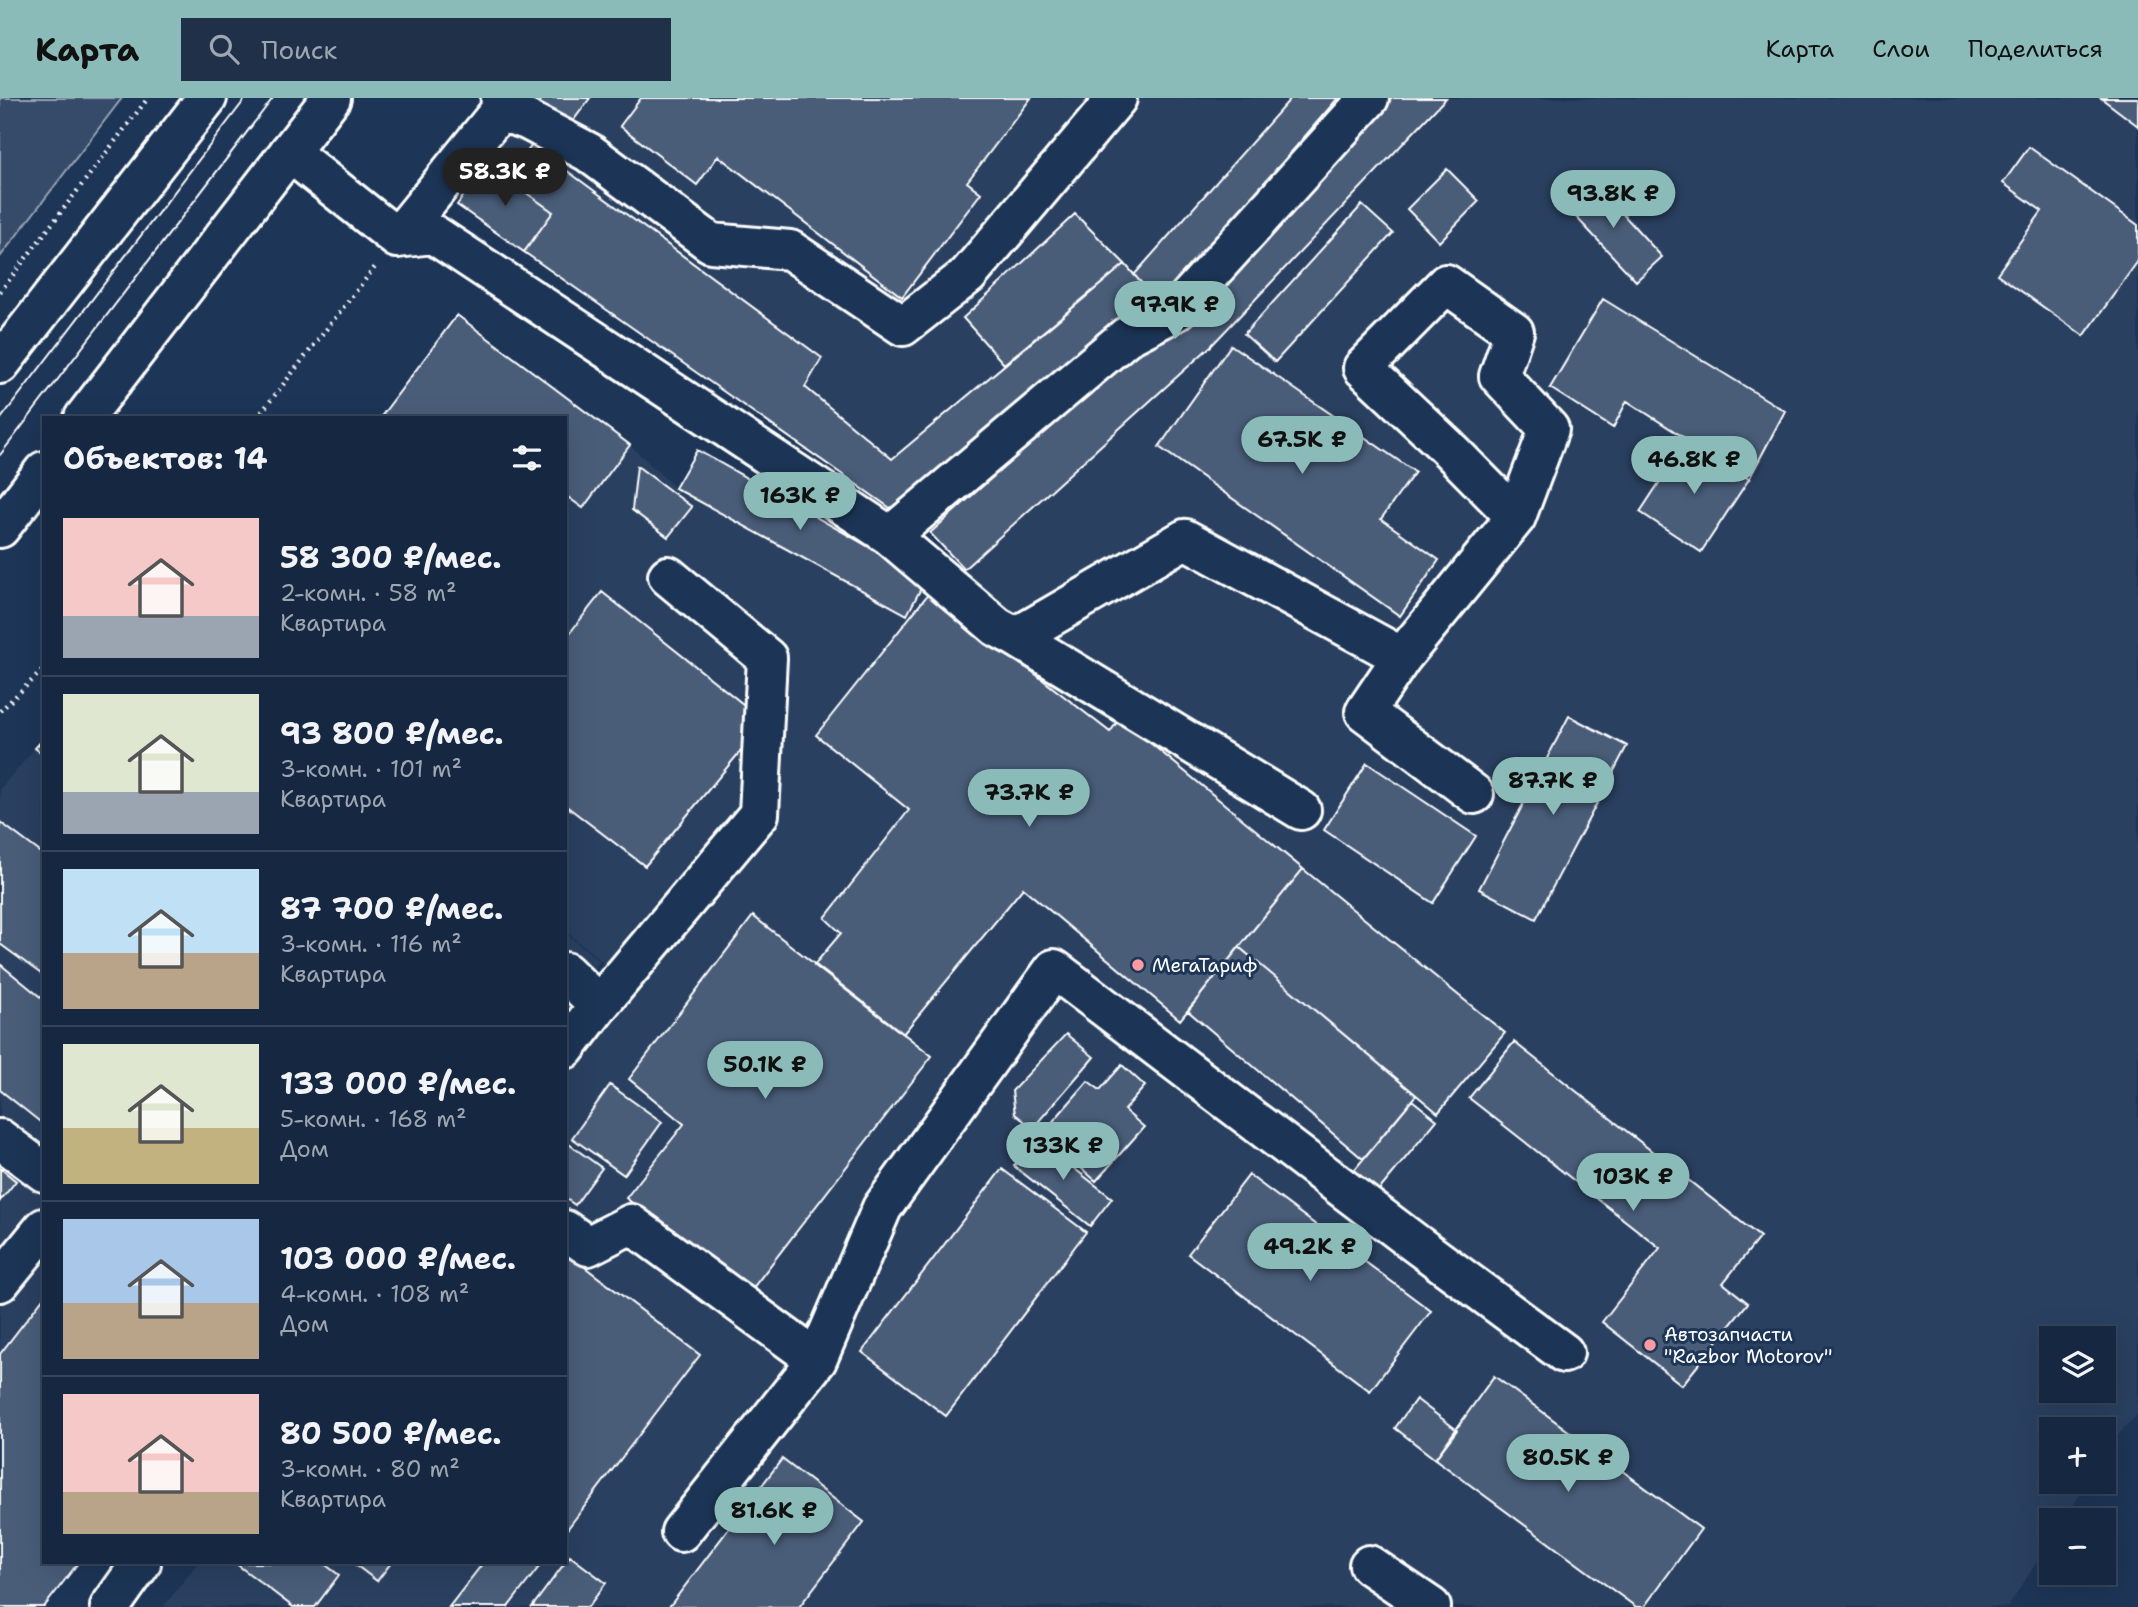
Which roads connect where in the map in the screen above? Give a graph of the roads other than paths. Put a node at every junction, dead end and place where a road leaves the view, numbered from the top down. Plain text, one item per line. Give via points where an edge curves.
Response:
1 (207, 98) edge
2 (331, 98) edge
3 (1117, 98) edge
4 (1369, 98) edge
5 (501, 104) edge
6 (289, 152) junction
7 (397, 238) junction
8 (0, 364) edge
9 (87, 416) edge
10 (42, 474) edge
11 (1516, 517) junction
12 (0, 528) edge
13 (890, 536) junction
14 (668, 576) dead end
15 (1016, 637) junction
16 (1402, 657) junction
17 (1474, 794) dead end
18 (1301, 810) dead end
19 (567, 974) edge
20 (599, 1005) junction
21 (567, 1046) edge
22 (0, 1139) edge
23 (42, 1170) edge
24 (42, 1230) edge
25 (567, 1231) edge
26 (0, 1282) edge
27 (1564, 1353) dead end
28 (817, 1360) junction
29 (681, 1532) dead end
30 (140, 1564) edge
31 (1368, 1565) dead end
32 (110, 1607) edge
33 (1431, 1607) edge

1 - 8 main road
2 - 6 main road
3 - 5 main road via 968,275 903,326 790,250 711,243 588,152
4 - 13 main road via 1175,311 1126,337
5 - 7 main road
6 - 7 main road
6 - 9 main road
7 - 13 main road via 433,234
10 - 12 main road
11 - 11 main road via 1549,429 1499,376 1514,332 1446,284 1363,368
11 - 16 main road
13 - 15 main road
14 - 20 main road via 767,658 759,814
15 - 16 main road via 1185,539
15 - 18 main road
16 - 17 main road via 1365,712
19 - 20 main road
20 - 21 main road
22 - 23 main road
24 - 26 main road
25 - 28 main road via 588,1246 631,1224
27 - 28 main road via 1055,969 882,1208
28 - 29 main road
30 - 32 main road
31 - 33 main road

